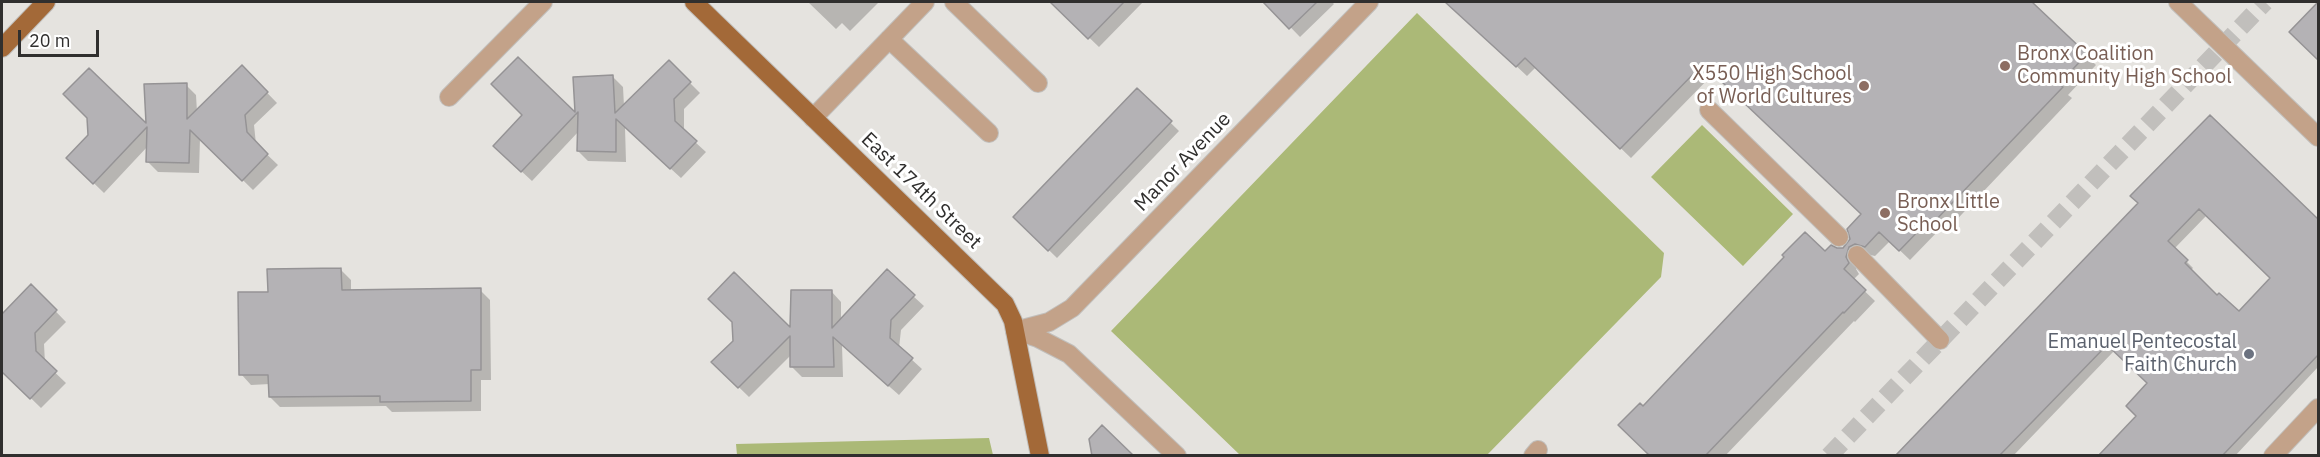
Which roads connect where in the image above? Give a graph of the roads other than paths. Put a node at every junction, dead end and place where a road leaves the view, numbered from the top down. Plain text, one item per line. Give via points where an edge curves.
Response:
1 (46, 2) edge
2 (543, 2) edge
3 (694, 2) edge
4 (925, 2) edge
5 (954, 2) edge
6 (1369, 2) edge
7 (2178, 2) edge
8 (889, 39) junction
9 (2, 48) edge
10 (1038, 84) dead end
11 (448, 97) dead end
12 (1709, 110) dead end
13 (813, 118) junction
14 (989, 133) dead end
15 (2319, 137) edge
16 (1839, 237) dead end
17 (1857, 255) dead end
18 (1015, 330) junction
19 (1940, 340) dead end
20 (2319, 408) edge
21 (1040, 456) edge
22 (1177, 456) edge
23 (2273, 456) edge

1 - 9 main road
2 - 11 street
3 - 13 main road, East 174th Street
4 - 8 street
5 - 10 street
6 - 18 street, Manor Avenue via 1072,308 1049,322
7 - 15 street
8 - 13 street
8 - 14 street
12 - 16 street
13 - 18 main road, East 174th Street via 1005,304
17 - 19 street
18 - 21 main road, East 174th Street
18 - 22 street via 1070,354
20 - 23 street

